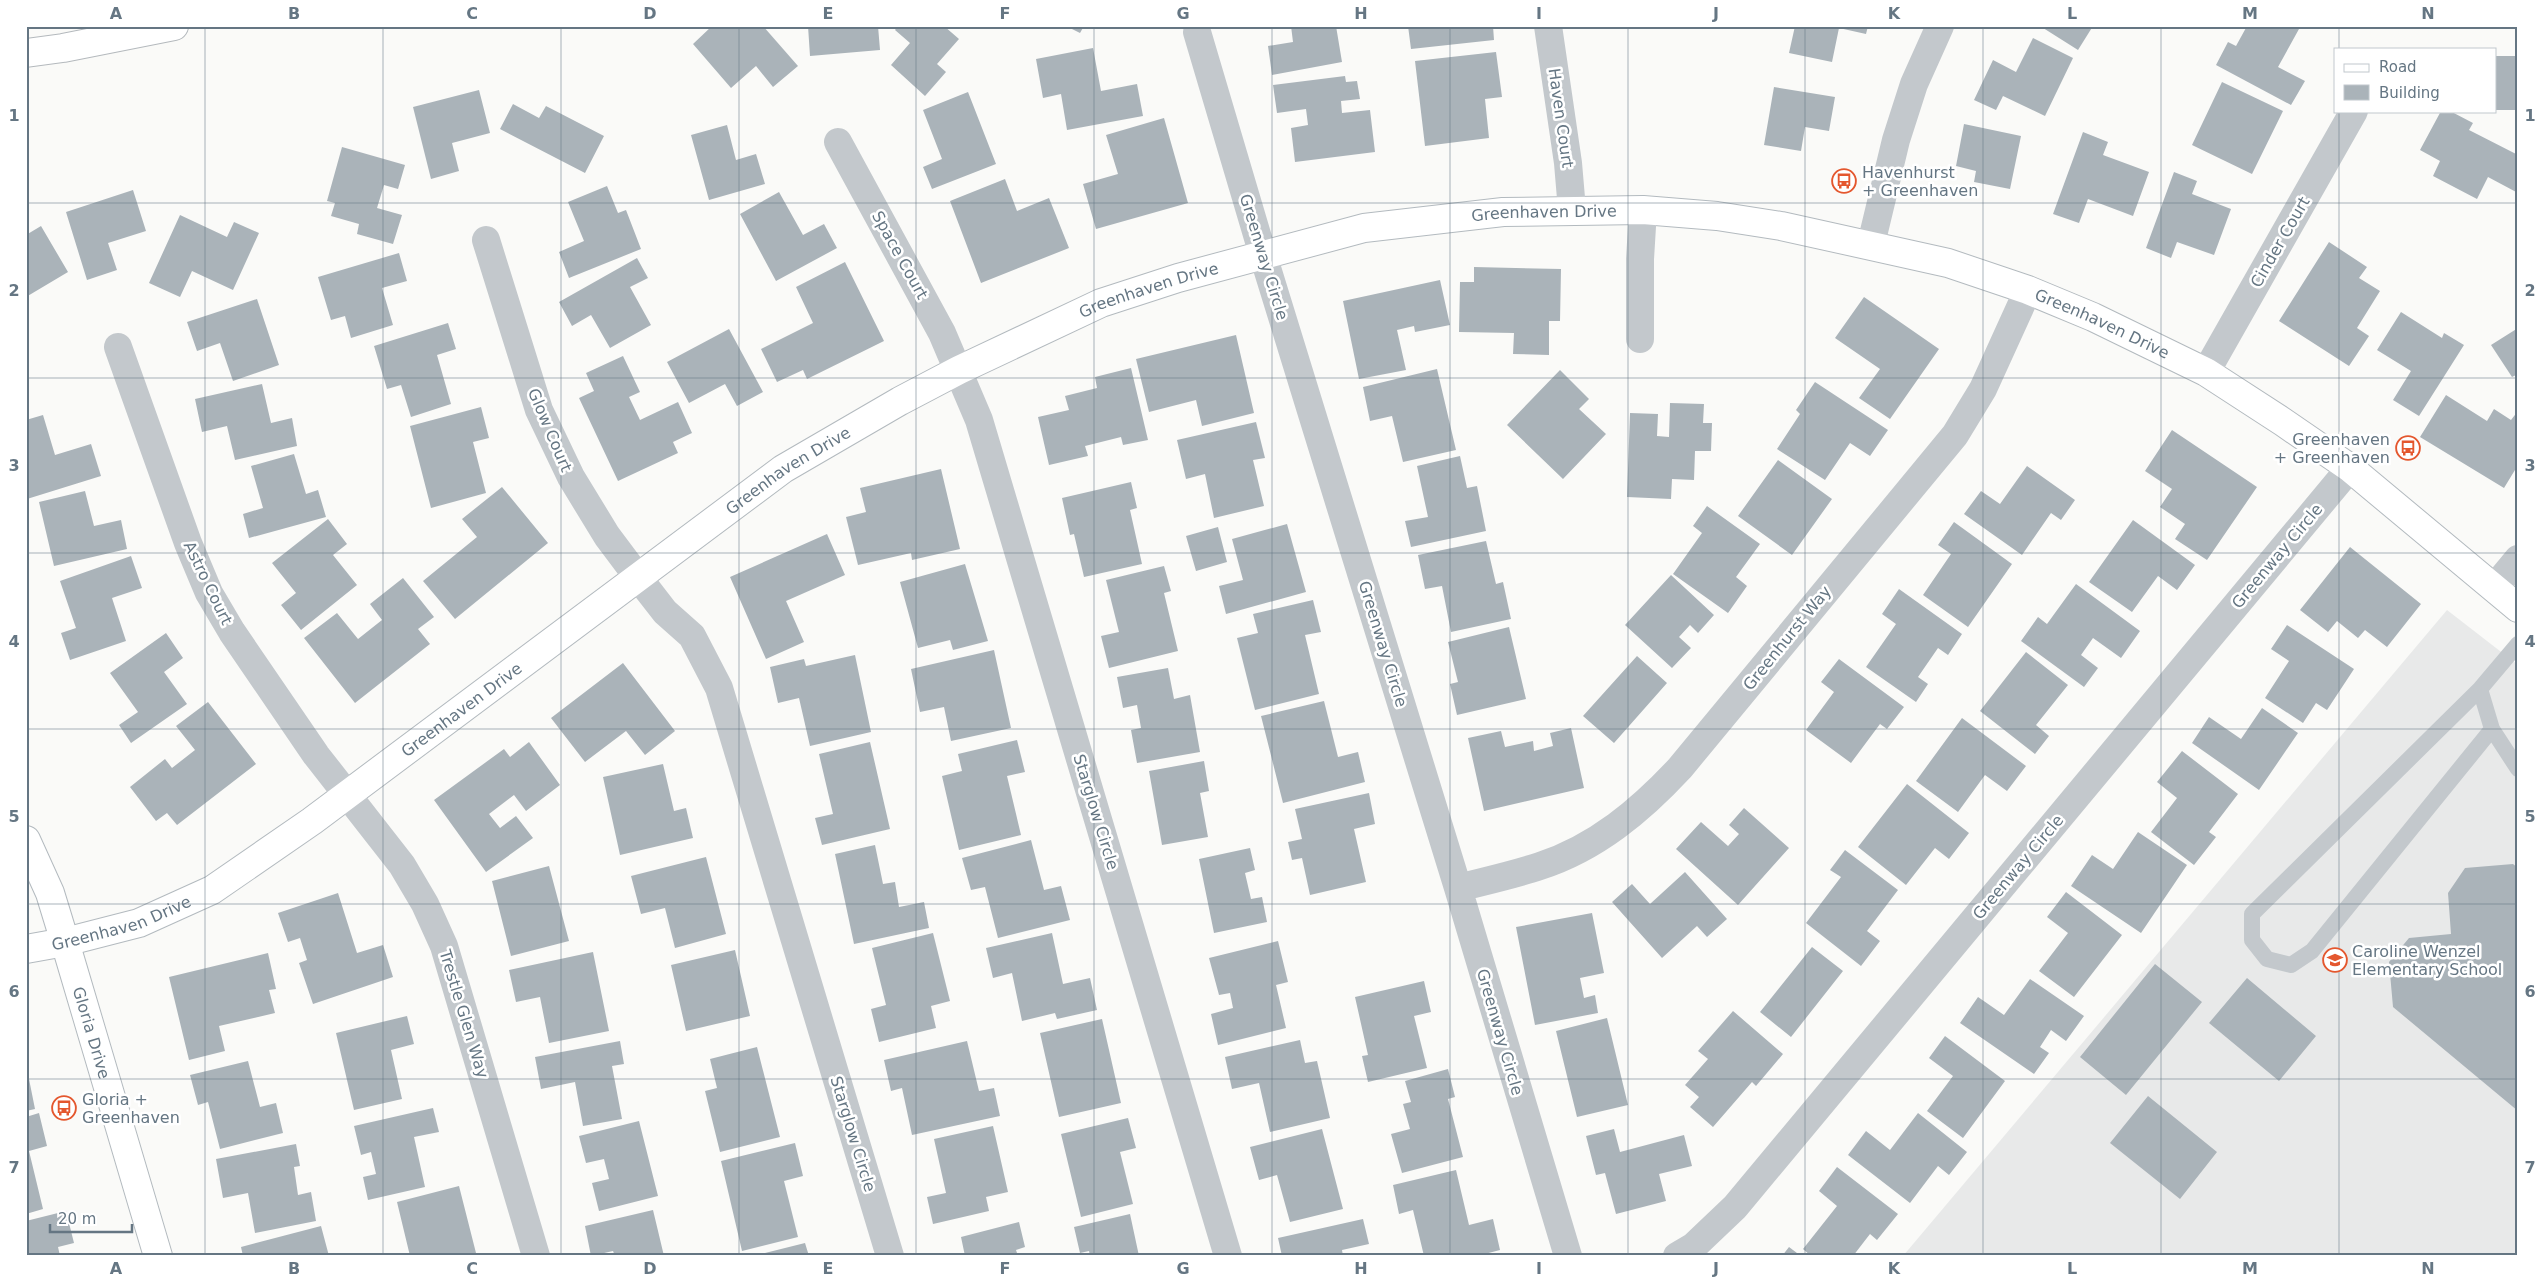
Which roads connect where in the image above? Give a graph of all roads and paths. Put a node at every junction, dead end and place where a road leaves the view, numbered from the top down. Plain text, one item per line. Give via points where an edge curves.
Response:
1 (174, 26) edge
2 (1548, 26) edge
3 (1940, 26) edge
4 (1197, 32) dead end
5 (26, 53) edge
6 (2353, 112) edge
7 (838, 142) dead end
8 (1572, 210) junction
9 (1643, 210) junction
10 (486, 240) dead end
11 (1871, 244) junction
12 (1263, 254) junction
13 (2028, 290) junction
14 (1640, 339) dead end
15 (118, 347) dead end
16 (959, 370) junction
17 (2206, 372) junction
18 (2350, 468) junction
19 (2518, 559) edge
20 (636, 576) junction
21 (2494, 588) junction
22 (2518, 608) edge
23 (2518, 644) edge
24 (2480, 690) junction
25 (2492, 729) junction
26 (2518, 769) edge
27 (346, 795) junction
28 (26, 840) edge
29 (1458, 888) junction
30 (66, 942) junction
31 (26, 950) edge
32 (158, 1256) edge
33 (536, 1256) edge
34 (890, 1256) edge
35 (1228, 1256) edge
36 (1568, 1256) edge
37 (1678, 1256) edge

1 - 5 main road
2 - 8 street, Haven Court
3 - 11 street via 1914,84 1896,140
4 - 12 street, Greenway Circle
6 - 17 street, Cinder Court
7 - 16 street, Space Court
8 - 9 main road, Greenhaven Drive
8 - 12 main road, Greenhaven Drive via 1503,212 1364,228
9 - 11 main road, Greenhaven Drive via 1716,216
9 - 14 street
10 - 20 street, Glow Court via 539,410 571,477
11 - 13 main road, Greenhaven Drive via 1948,263
12 - 16 main road, Greenhaven Drive via 1102,303
12 - 29 street, Greenway Circle
13 - 17 main road, Greenhaven Drive via 2093,317
13 - 29 street, Greenhurst Way via 1983,389 1955,435 1654,796 1620,825 1577,851 1541,866
15 - 27 street, Astro Court via 188,543 209,592 232,632
16 - 20 main road, Greenhaven Drive via 783,469
16 - 35 street, Starglow Circle via 979,420
17 - 18 main road, Greenhaven Drive
18 - 21 main road, Greenhaven Drive
18 - 37 street, Greenway Circle via 1735,1207
19 - 21 street
20 - 27 main road, Greenhaven Drive
20 - 34 street, Starglow Circle via 665,612 692,636 722,696
21 - 22 main road, Greenhaven Drive
23 - 24 lane
24 - 25 lane
24 - 25 lane via 2252,914 2252,940 2268,959 2291,965 2312,951
25 - 26 lane
27 - 30 main road, Greenhaven Drive via 212,890 139,924
27 - 33 street, Trestle Glen Way via 402,865 444,946
28 - 30 main road, Gloria Drive via 50,893
29 - 36 street, Greenway Circle
30 - 31 main road, Greenhaven Drive
30 - 32 main road, Gloria Drive

